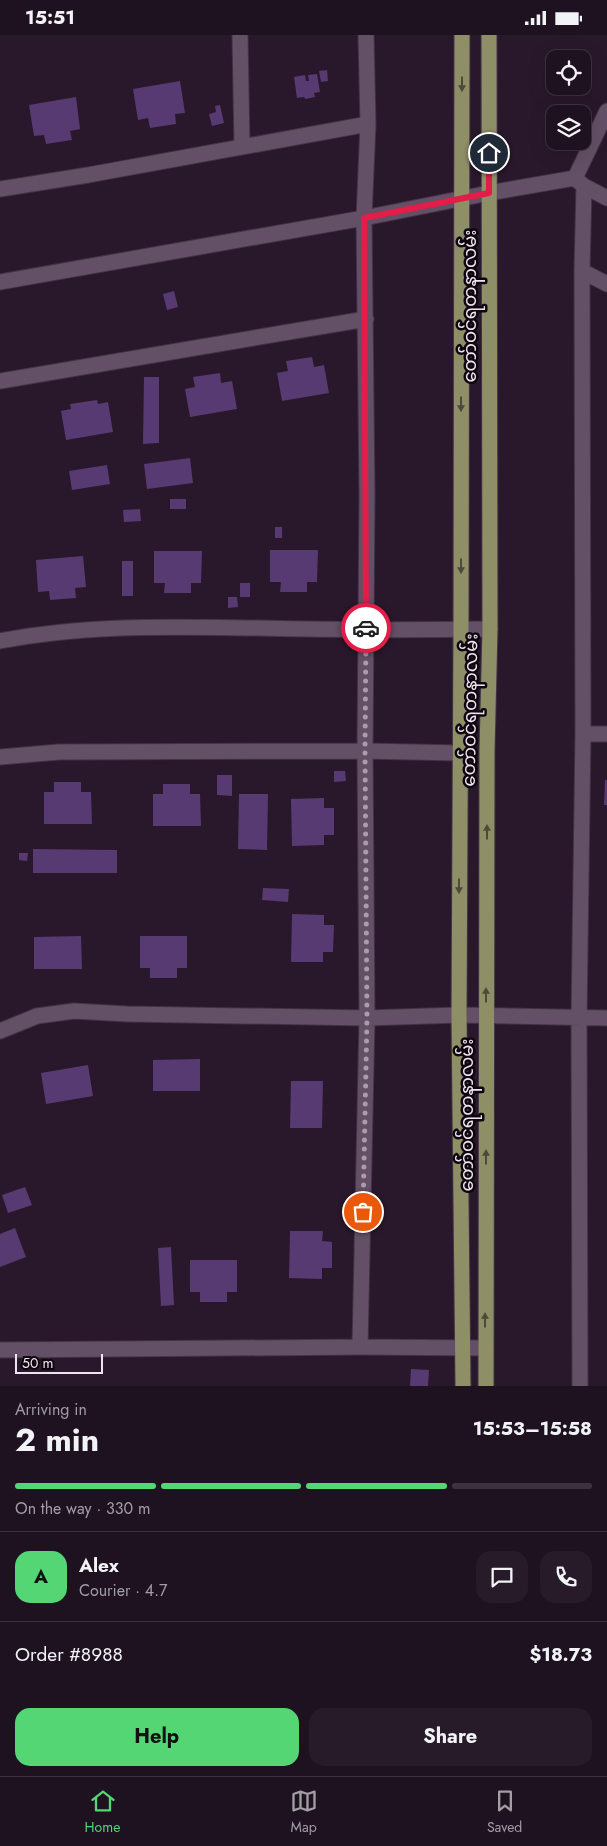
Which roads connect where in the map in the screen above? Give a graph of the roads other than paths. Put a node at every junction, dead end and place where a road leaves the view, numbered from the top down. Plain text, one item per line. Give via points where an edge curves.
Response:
1 (240, 35) edge
2 (366, 35) edge
3 (462, 35) edge
4 (489, 35) edge
5 (607, 111) edge
6 (368, 124) junction
7 (242, 147) junction
8 (579, 182) junction
9 (0, 189) edge
10 (489, 193) junction
11 (607, 198) edge
12 (461, 199) junction
13 (364, 218) junction
14 (582, 271) junction
15 (0, 283) edge
16 (607, 284) edge
17 (366, 319) junction
18 (0, 381) edge
19 (461, 629) junction
20 (490, 629) junction
21 (366, 630) junction
22 (0, 641) edge
23 (583, 734) junction
24 (607, 734) edge
25 (365, 751) junction
26 (460, 753) junction
27 (0, 757) edge
28 (459, 1015) junction
29 (486, 1016) junction
30 (367, 1018) junction
31 (579, 1018) junction
32 (607, 1018) edge
33 (0, 1031) edge
34 (360, 1347) junction
35 (463, 1348) junction
36 (485, 1348) junction
37 (0, 1350) edge
38 (463, 1386) edge
39 (486, 1386) edge
40 (580, 1386) edge

1 - 7 street
2 - 6 street
3 -> 12 main road, တော်ဝင်ရတနာလမ်း
4 - 10 main road, တော်ဝင်ရတနာလမ်း
5 - 8 street
6 - 7 street
6 - 13 street
7 - 9 street
8 - 10 street
8 - 11 street
8 - 14 street
10 - 12 street
10 - 20 main road, တော်ဝင်ရတနာလမ်း
12 - 13 street
12 -> 19 main road, တော်ဝင်ရတနာလမ်း
13 - 15 street
13 - 17 street
14 - 16 street
14 - 23 street
17 - 18 street
17 - 21 street
19 - 20 street
19 - 21 street
19 - 26 main road, တော်ဝင်ရတနာလမ်း
29 -> 20 main road, တော်ဝင်ရတနာလမ်း
21 - 22 street via 134,626 37,634
21 - 25 street
23 - 24 street
23 - 31 street
25 - 26 street
25 - 27 street via 59,752
25 - 30 street
26 -> 28 main road, တော်ဝင်ရတနာလမ်း
28 - 29 street
28 - 30 street
28 - 35 main road, တော်ဝင်ရတနာလမ်း
29 - 31 street
36 -> 29 main road, တော်ဝင်ရတနာလမ်း
30 - 33 street via 74,1011 37,1016
30 - 34 street
31 - 32 street
31 - 40 street
34 - 35 street
34 - 37 street
35 - 36 street
35 - 38 main road, တော်ဝင်ရတနာလမ်း
36 - 39 main road, တော်ဝင်ရတနာလမ်း

